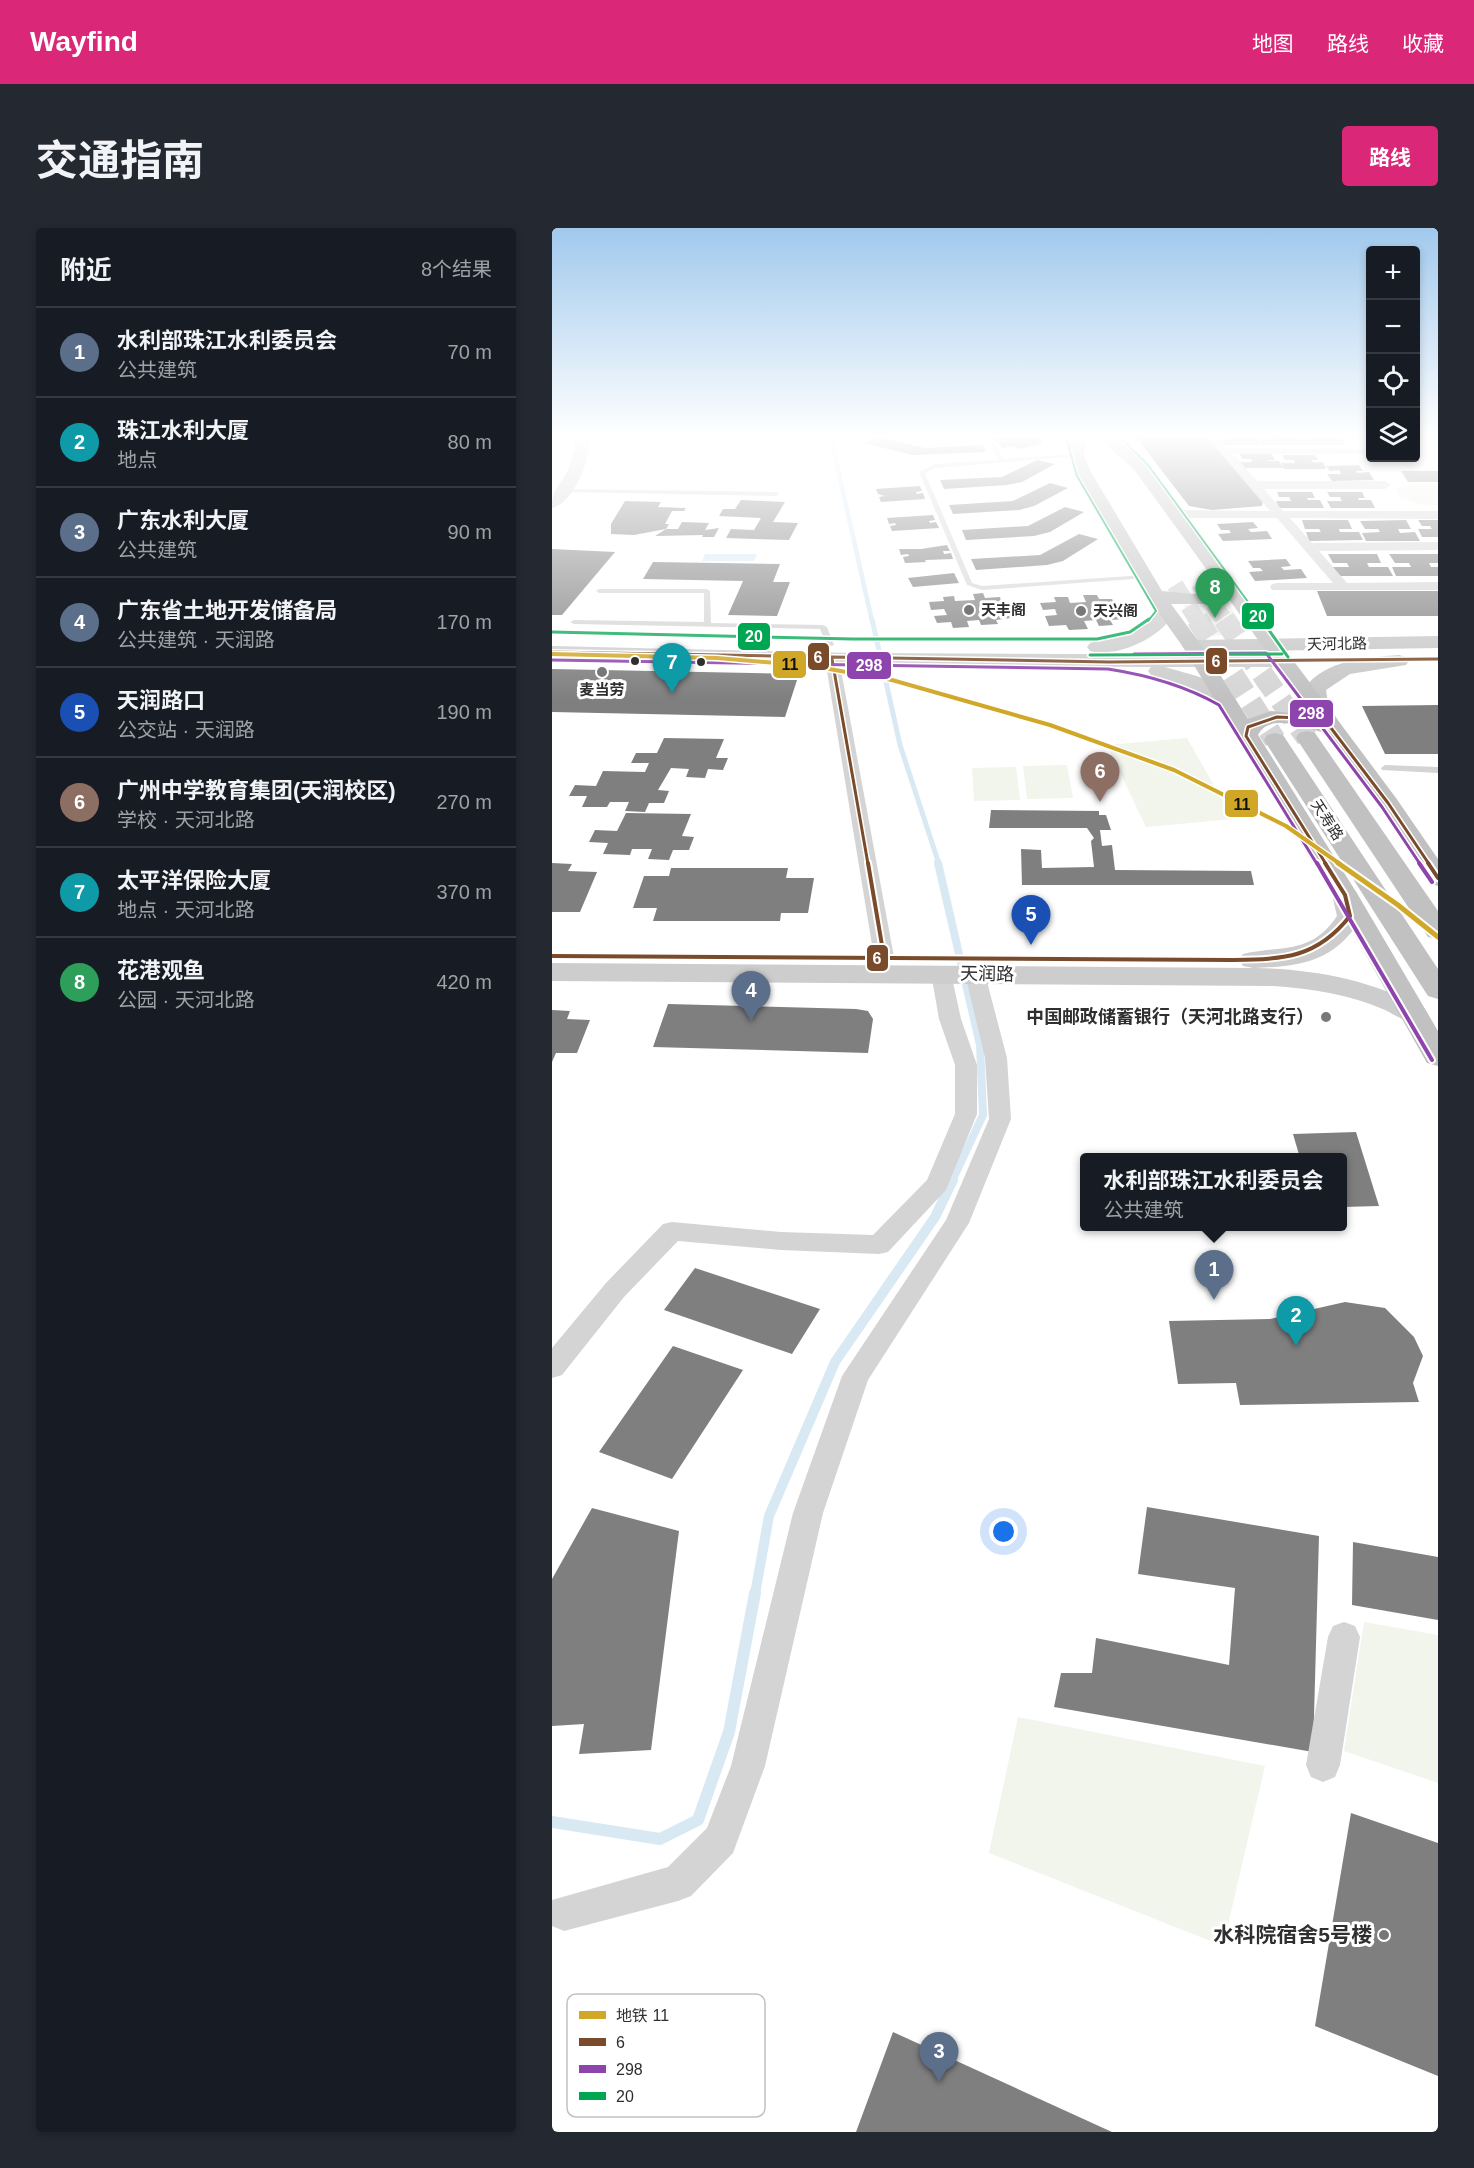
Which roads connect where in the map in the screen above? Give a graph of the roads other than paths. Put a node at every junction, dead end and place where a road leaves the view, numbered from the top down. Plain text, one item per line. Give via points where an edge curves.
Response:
1 (943, 523) edge
2 (1113, 523) edge
3 (1181, 523) edge
4 (1287, 523) edge
5 (1438, 546) edge
6 (1308, 547) junction
7 (1144, 577) junction
8 (1438, 586) edge
9 (1277, 587) dead end
10 (1344, 587) junction
11 (1231, 590) junction
12 (598, 591) dead end
13 (1160, 602) junction
14 (1247, 612) junction
15 (574, 622) dead end
16 (708, 626) junction
17 (552, 639) edge
18 (1438, 642) edge
19 (1414, 651) junction
20 (552, 652) edge
21 (831, 652) junction
22 (1276, 653) junction
23 (1197, 654) junction
24 (1103, 655) junction
25 (1438, 659) edge
26 (1224, 699) junction
27 (1331, 728) junction
28 (1246, 736) junction
29 (1306, 738) tunnel mouth
30 (1275, 740) tunnel mouth
31 (1385, 768) dead end
32 (1438, 770) edge
33 (1438, 878) edge
34 (1345, 895) junction
35 (1438, 931) edge
36 (552, 956) edge
37 (884, 957) junction
38 (958, 967) junction
39 (552, 972) edge
40 (1438, 990) edge
41 (1414, 1014) junction
42 (1438, 1056) edge
43 (552, 1367) edge
44 (1344, 1636) dead end
45 (1323, 1765) dead end
46 (564, 1913) dead end

1 - 7 lane via 969,584 982,588
2 - 7 highway
3 - 11 highway
4 - 6 street
5 - 6 street
6 - 10 street
7 - 13 highway
8 - 10 street
9 - 10 street
11 - 13 highway via 1202,600
11 - 14 highway
12 - 16 lane via 706,591
13 - 23 highway
13 - 24 street via 1164,615 1154,626
14 - 19 main road via 1268,624 1302,633
14 - 22 highway
15 - 16 lane
16 - 21 lane via 823,627
17 - 21 street, 天河北路
18 - 19 main road, 天河北路
19 - 22 main road, 天河北路
19 - 25 main road, 天河北路
19 - 27 main road via 1341,669 1322,681 1315,689 1317,703
20 - 21 street, 天河北路
21 - 24 street, 天河北路
21 - 37 street
22 - 23 street, 天河北路
22 - 27 highway
23 - 24 street, 天河北路
23 - 26 highway
24 - 26 street via 1178,676
26 - 28 highway
27 - 28 highway via 1301,718 1277,717 1253,723
27 - 33 highway
28 - 34 highway
29 - 35 highway, 天寿路
30 - 40 highway, 天寿路
31 - 32 lane
34 - 38 street, 天润路 via 1350,916 1342,932 1324,947 1291,957
34 - 41 highway
36 - 37 street, 天润路
37 - 38 street, 天润路
38 - 39 street, 天润路
38 - 41 street, 天润路 via 1322,980 1391,1001
38 - 43 street via 950,1019 966,1065 966,1114 937,1184 879,1245 672,1231 615,1290
38 - 46 street via 996,1058 1000,1119 957,1223 856,1376 808,1513 748,1766 720,1840 678,1883
41 - 42 highway
44 - 45 street

